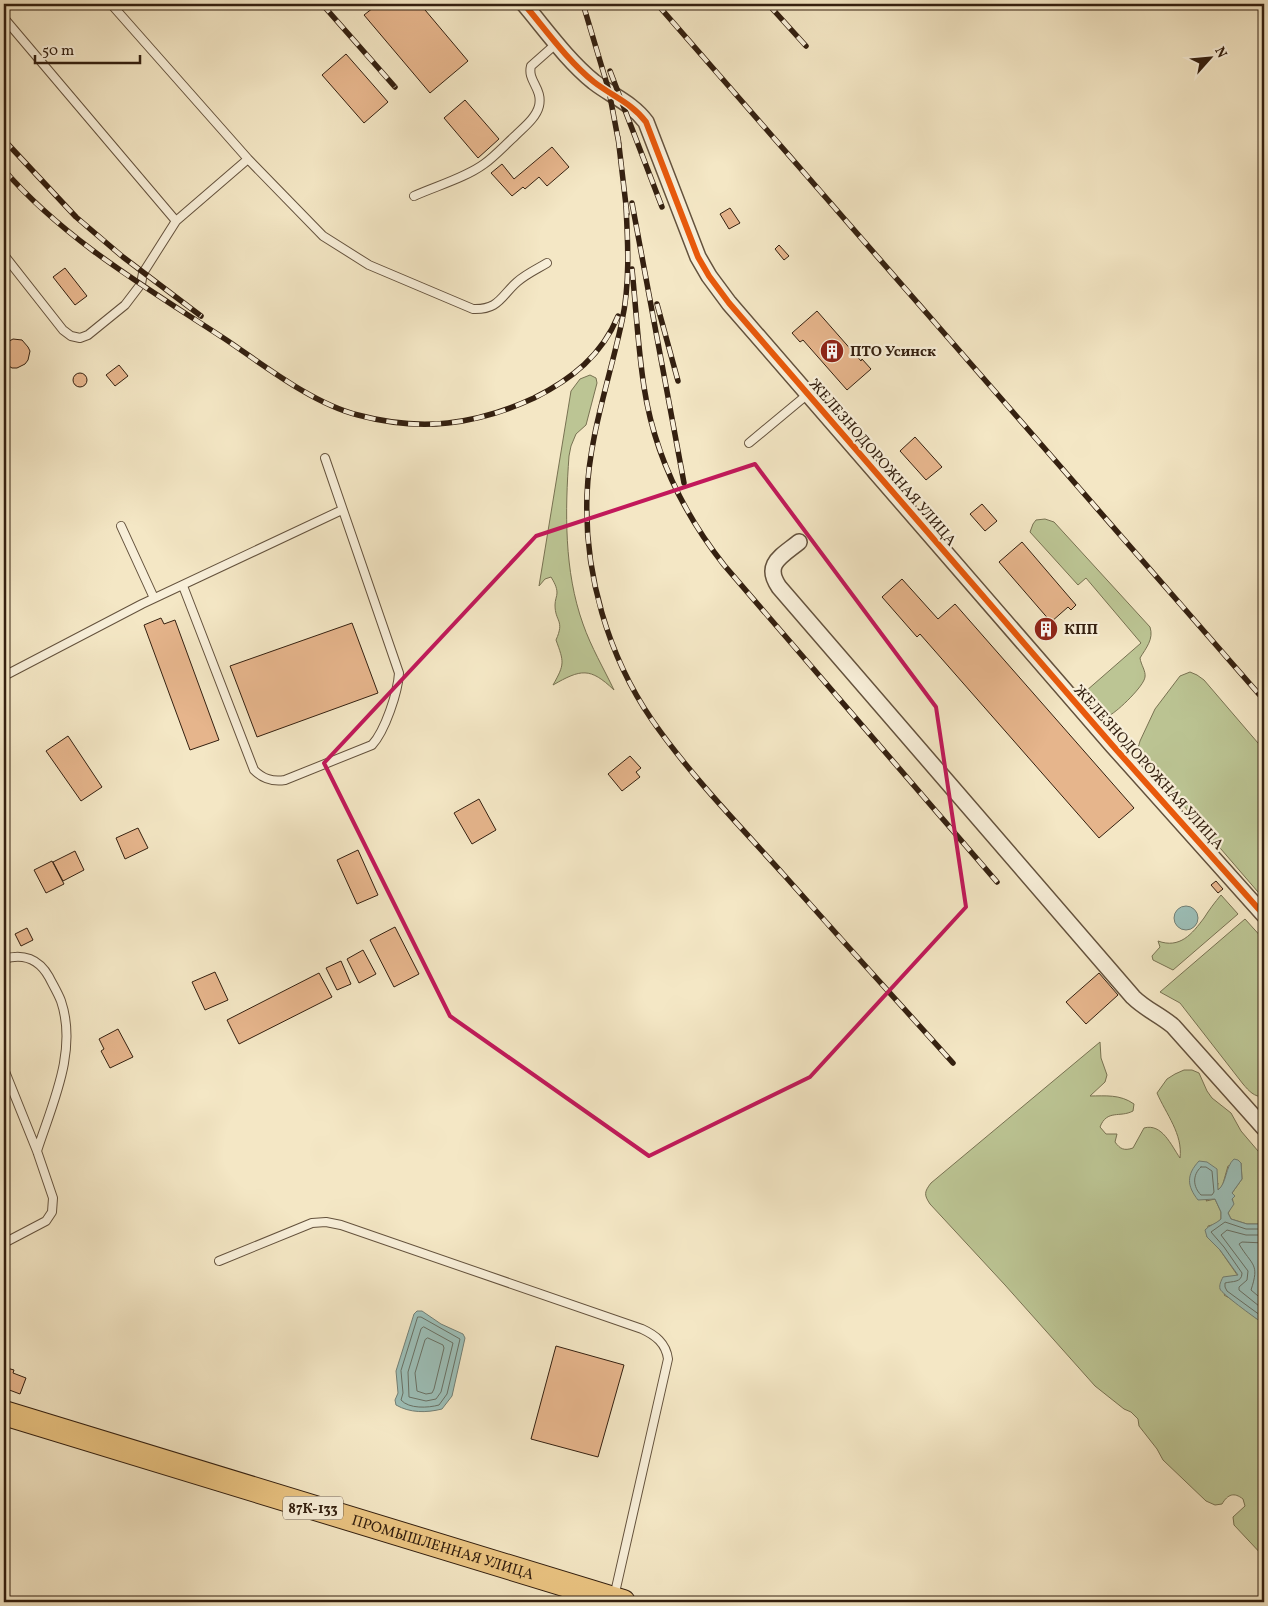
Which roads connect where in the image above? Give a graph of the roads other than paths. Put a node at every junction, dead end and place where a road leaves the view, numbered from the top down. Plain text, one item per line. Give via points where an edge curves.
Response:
1 (110, 4) edge
2 (524, 4) edge
3 (4, 18) edge
4 (557, 43) junction
5 (248, 159) junction
6 (414, 196) dead end
7 (176, 221) junction
8 (4, 256) edge
9 (547, 263) dead end
10 (808, 394) junction
11 (749, 443) dead end
12 (325, 458) dead end
13 (342, 510) junction
14 (121, 526) dead end
15 (799, 542) dead end
16 (183, 586) junction
17 (154, 598) junction
18 (4, 676) edge
19 (1264, 915) edge
20 (4, 959) edge
21 (4, 1069) edge
22 (1263, 1124) edge
23 (38, 1151) junction
24 (4, 1243) edge
25 (219, 1261) dead end
26 (4, 1413) edge
27 (618, 1601) edge

1 - 5 lane
2 - 4 street, ЖЕЛЕЗНОДОРОЖНАЯ УЛИЦА
3 - 7 lane
4 - 6 lane via 531,66 530,77 539,90 539,106 528,124 485,164
4 - 10 street, ЖЕЛЕЗНОДОРОЖНАЯ УЛИЦА via 595,82 620,97 641,116 650,131 690,239 709,276
5 - 7 lane
5 - 9 lane via 323,236 369,265 464,306 484,310 493,306 517,282
7 - 8 lane via 143,273 141,284 125,305 80,338 63,330
10 - 11 lane
10 - 19 street, ЖЕЛЕЗНОДОРОЖНАЯ УЛИЦА
12 - 13 lane
13 - 16 lane
13 - 16 lane via 399,673 397,689 379,737 364,749 285,780 261,777 254,770
14 - 17 lane
15 - 22 street via 776,560 772,568 779,587 1133,997 1173,1026
16 - 17 lane
17 - 18 lane
20 - 23 lane via 15,956 38,962 61,1000 64,1013 67,1047
21 - 23 lane
23 - 24 lane via 53,1198 52,1212 46,1221
25 - 27 lane via 312,1224 326,1222 642,1328 661,1342 668,1359
26 - 27 main road, ПРОМЫШЛЕННАЯ УЛИЦА / 87К-133

